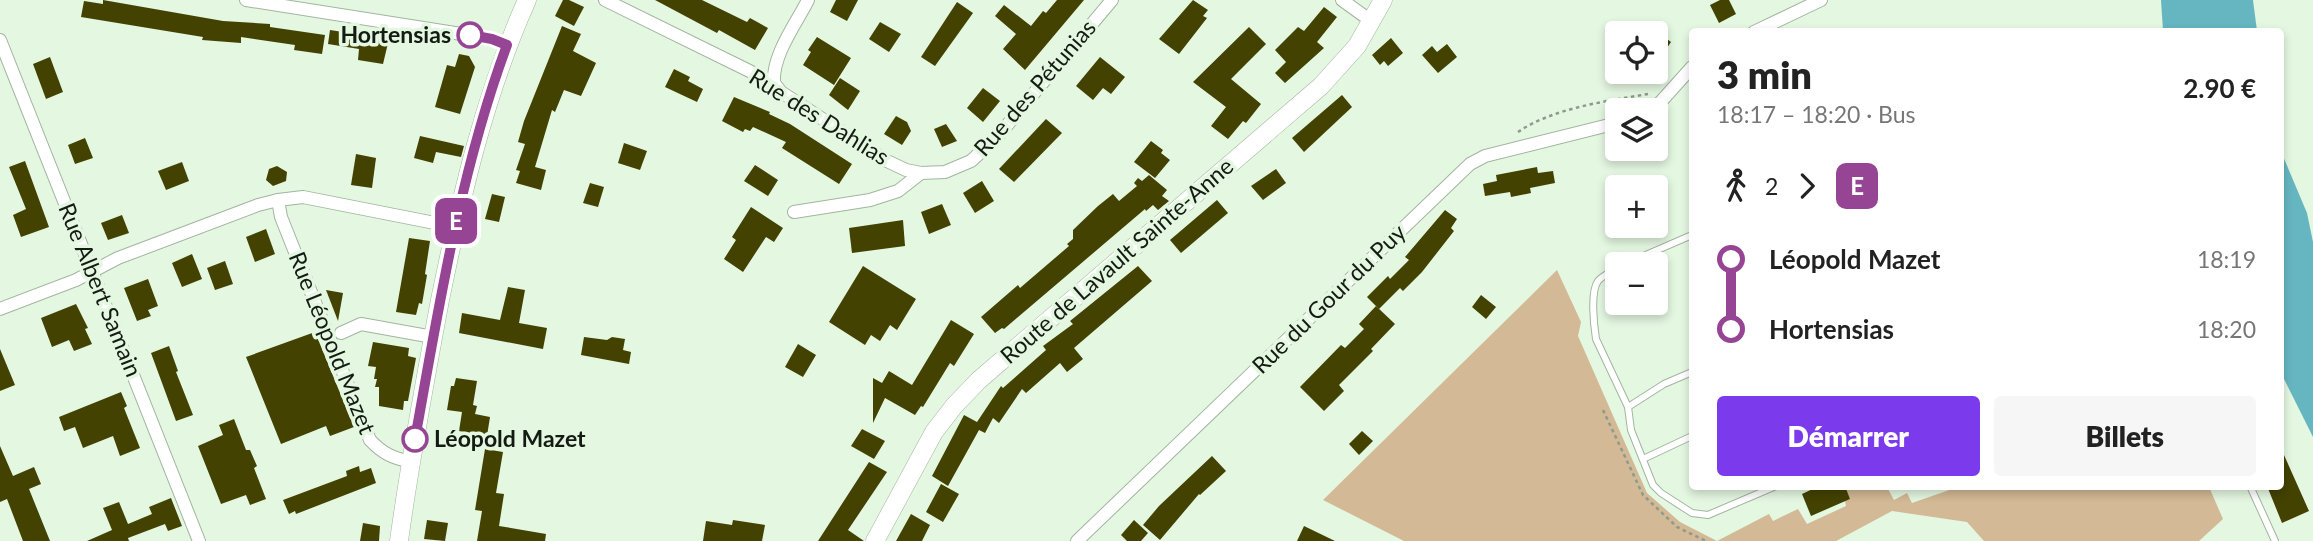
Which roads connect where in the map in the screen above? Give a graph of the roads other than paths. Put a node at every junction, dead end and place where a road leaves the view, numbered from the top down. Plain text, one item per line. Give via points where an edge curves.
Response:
1 (246, 0) edge
2 (527, 0) edge
3 (605, 0) edge
4 (808, 0) edge
5 (1112, 0) edge
6 (1342, 0) edge
7 (1383, 0) edge
8 (1821, 0) edge
9 (1371, 21) junction
10 (1762, 28) edge
11 (0, 40) edge
12 (507, 45) junction
13 (1689, 74) edge
14 (774, 83) junction
15 (1663, 98) edge
16 (1605, 126) edge
17 (921, 173) junction
18 (278, 200) junction
19 (794, 212) dead end
20 (455, 227) junction
21 (1689, 236) edge
22 (1653, 252) edge
23 (93, 272) junction
24 (1605, 275) edge
25 (0, 309) edge
26 (341, 332) dead end
27 (433, 337) junction
28 (1689, 373) edge
29 (1628, 407) junction
30 (1689, 437) edge
31 (1643, 459) junction
32 (411, 462) junction
33 (1767, 490) edge
34 (2252, 490) edge
35 (199, 541) edge
36 (399, 541) edge
37 (875, 541) edge
38 (1077, 541) edge
39 (2275, 541) edge

1 - 12 street
2 - 12 street
3 - 14 street, Rue des Dahlias
4 - 14 street via 778,58
5 - 17 street, Rue des Pétunias via 998,136 971,161 945,172
6 - 9 street
7 - 9 street, Route de Lavault Sainte-Anne
8 - 10 street
9 - 37 street, Route de Lavault Sainte-Anne via 1357,46 1321,86 954,406 934,432
11 - 23 street, Rue Albert Samain
12 - 20 street via 477,135
13 - 15 street
14 - 17 street, Rue des Dahlias via 887,161
16 - 38 street, Rue du Gour du Puy via 1506,150 1470,164
17 - 19 street, Rue des Pétunias via 898,191 870,200
18 - 20 street via 303,197
18 - 23 street via 118,258
18 - 32 street, Rue Léopold Mazet via 370,440 381,452
20 - 27 street
21 - 22 lane
23 - 25 street
23 - 35 street, Rue Albert Samain
24 - 29 lane via 1593,289 1594,329
26 - 27 street via 361,324
27 - 32 street
28 - 29 lane
29 - 31 lane
30 - 31 lane
31 - 33 lane via 1653,485 1692,513 1709,515
32 - 36 street
34 - 39 lane

